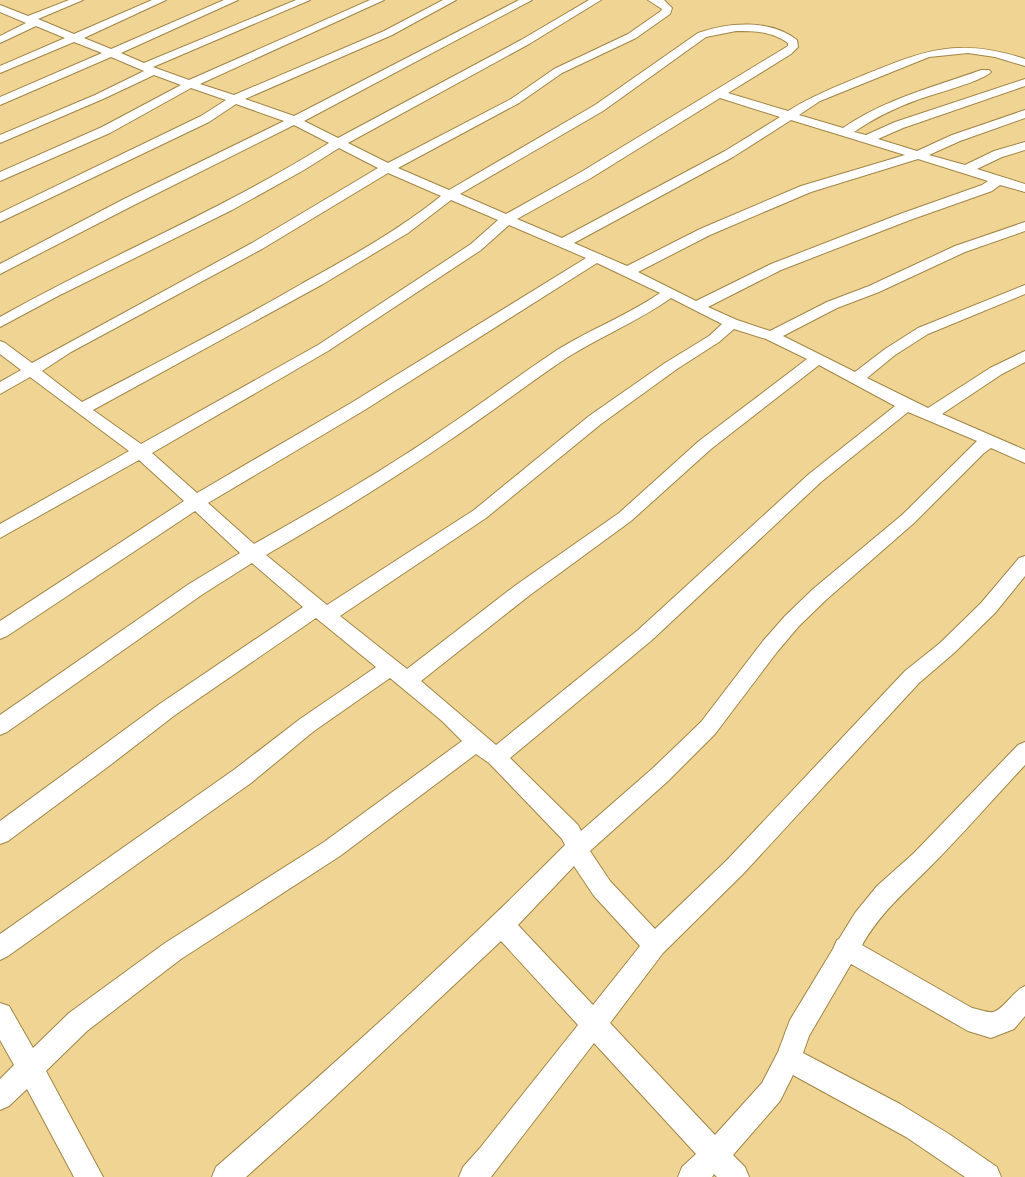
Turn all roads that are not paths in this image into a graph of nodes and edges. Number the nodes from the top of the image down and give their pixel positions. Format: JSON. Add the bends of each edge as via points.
{"nodes":[{"id":1,"x":78,"y":0,"type":"edge"},
{"id":2,"x":161,"y":0,"type":"edge"},
{"id":3,"x":232,"y":0,"type":"edge"},
{"id":4,"x":305,"y":0,"type":"edge"},
{"id":5,"x":379,"y":0,"type":"edge"},
{"id":6,"x":451,"y":0,"type":"edge"},
{"id":7,"x":527,"y":0,"type":"edge"},
{"id":8,"x":596,"y":0,"type":"edge"},
{"id":9,"x":653,"y":0,"type":"edge"},
{"id":10,"x":0,"y":8,"type":"edge"},
{"id":11,"x":30,"y":22,"type":"junction"},
{"id":12,"x":74,"y":38,"type":"junction"},
{"id":13,"x":0,"y":40,"type":"edge"},
{"id":14,"x":110,"y":52,"type":"junction"},
{"id":15,"x":1025,"y":63,"type":"edge"},
{"id":16,"x":148,"y":69,"type":"junction"},
{"id":17,"x":0,"y":70,"type":"edge"},
{"id":18,"x":985,"y":72,"type":"dead end"},
{"id":19,"x":1025,"y":82,"type":"edge"},
{"id":20,"x":190,"y":84,"type":"junction"},
{"id":21,"x":719,"y":94,"type":"junction"},
{"id":22,"x":235,"y":99,"type":"junction"},
{"id":23,"x":0,"y":101,"type":"edge"},
{"id":24,"x":1025,"y":114,"type":"edge"},
{"id":25,"x":790,"y":115,"type":"junction"},
{"id":26,"x":293,"y":120,"type":"junction"},
{"id":27,"x":846,"y":132,"type":"junction"},
{"id":28,"x":0,"y":139,"type":"edge"},
{"id":29,"x":868,"y":139,"type":"junction"},
{"id":30,"x":337,"y":144,"type":"junction"},
{"id":31,"x":1025,"y":146,"type":"edge"},
{"id":32,"x":918,"y":155,"type":"junction"},
{"id":33,"x":389,"y":169,"type":"junction"},
{"id":34,"x":965,"y":170,"type":"junction"},
{"id":35,"x":0,"y":177,"type":"edge"},
{"id":36,"x":1025,"y":179,"type":"edge"},
{"id":37,"x":1005,"y":182,"type":"junction"},
{"id":38,"x":1025,"y":188,"type":"edge"},
{"id":39,"x":451,"y":194,"type":"junction"},
{"id":40,"x":0,"y":218,"type":"edge"},
{"id":41,"x":508,"y":218,"type":"junction"},
{"id":42,"x":1025,"y":226,"type":"edge"},
{"id":43,"x":563,"y":243,"type":"junction"},
{"id":44,"x":596,"y":257,"type":"junction"},
{"id":45,"x":0,"y":270,"type":"edge"},
{"id":46,"x":627,"y":272,"type":"junction"},
{"id":47,"x":1025,"y":289,"type":"edge"},
{"id":48,"x":670,"y":292,"type":"junction"},
{"id":49,"x":696,"y":307,"type":"junction"},
{"id":50,"x":0,"y":323,"type":"edge"},
{"id":51,"x":732,"y":323,"type":"junction"},
{"id":52,"x":771,"y":336,"type":"junction"},
{"id":53,"x":0,"y":346,"type":"edge"},
{"id":54,"x":1025,"y":356,"type":"edge"},
{"id":55,"x":818,"y":358,"type":"junction"},
{"id":56,"x":30,"y":370,"type":"junction"},
{"id":57,"x":856,"y":379,"type":"junction"},
{"id":58,"x":0,"y":389,"type":"edge"},
{"id":59,"x":906,"y":406,"type":"junction"},
{"id":60,"x":81,"y":410,"type":"junction"},
{"id":61,"x":929,"y":415,"type":"junction"},
{"id":62,"x":989,"y":440,"type":"junction"},
{"id":63,"x":141,"y":452,"type":"junction"},
{"id":64,"x":1025,"y":457,"type":"edge"},
{"id":65,"x":197,"y":501,"type":"junction"},
{"id":66,"x":0,"y":532,"type":"edge"},
{"id":67,"x":254,"y":553,"type":"junction"},
{"id":68,"x":1025,"y":563,"type":"edge"},
{"id":69,"x":321,"y":612,"type":"junction"},
{"id":70,"x":0,"y":631,"type":"edge"},
{"id":71,"x":399,"y":674,"type":"junction"},
{"id":72,"x":0,"y":726,"type":"edge"},
{"id":73,"x":477,"y":742,"type":"junction"},
{"id":74,"x":1025,"y":751,"type":"edge"},
{"id":75,"x":496,"y":757,"type":"junction"},
{"id":76,"x":0,"y":834,"type":"edge"},
{"id":77,"x":577,"y":848,"type":"junction"},
{"id":78,"x":502,"y":925,"type":"junction"},
{"id":79,"x":655,"y":945,"type":"junction"},
{"id":80,"x":0,"y":948,"type":"edge"},
{"id":81,"x":845,"y":948,"type":"junction"},
{"id":82,"x":1025,"y":998,"type":"edge"},
{"id":83,"x":0,"y":1015,"type":"edge"},
{"id":84,"x":594,"y":1026,"type":"junction"},
{"id":85,"x":788,"y":1059,"type":"junction"},
{"id":86,"x":30,"y":1068,"type":"junction"},
{"id":87,"x":0,"y":1097,"type":"edge"},
{"id":88,"x":714,"y":1156,"type":"junction"},
{"id":89,"x":89,"y":1177,"type":"edge"},
{"id":90,"x":226,"y":1177,"type":"edge"},
{"id":91,"x":473,"y":1177,"type":"edge"},
{"id":92,"x":692,"y":1177,"type":"edge"},
{"id":93,"x":735,"y":1177,"type":"edge"},
{"id":94,"x":987,"y":1177,"type":"edge"}],
"edges":[{"from":1,"to":11,"type":"street"},
{"from":2,"to":12,"type":"street"},
{"from":3,"to":14,"type":"street"},
{"from":4,"to":16,"type":"street"},
{"from":5,"to":20,"type":"street"},
{"from":6,"to":22,"type":"street","via":[[388,33]]},
{"from":7,"to":26,"type":"street"},
{"from":8,"to":30,"type":"street"},
{"from":9,"to":33,"type":"street","via":[[667,8],[666,12],[632,36],[558,71],[515,101]]},
{"from":10,"to":11,"type":"street"},
{"from":11,"to":12,"type":"street"},
{"from":11,"to":13,"type":"street"},
{"from":12,"to":14,"type":"street"},
{"from":12,"to":17,"type":"street"},
{"from":14,"to":16,"type":"street"},
{"from":14,"to":23,"type":"street"},
{"from":15,"to":25,"type":"street","via":[[959,48],[926,54],[842,87]]},
{"from":16,"to":20,"type":"street"},
{"from":16,"to":28,"type":"street","via":[[99,97]]},
{"from":18,"to":27,"type":"street","via":[[892,106],[860,121]]},
{"from":19,"to":29,"type":"street","via":[[899,125]]},
{"from":20,"to":22,"type":"street"},
{"from":20,"to":35,"type":"street","via":[[106,130]]},
{"from":21,"to":25,"type":"street"},
{"from":21,"to":39,"type":"street","via":[[787,52],[793,47],[793,42],[780,33],[763,30],[712,30],[599,108]]},
{"from":21,"to":41,"type":"street"},
{"from":22,"to":26,"type":"street"},
{"from":22,"to":40,"type":"street","via":[[205,119]]},
{"from":24,"to":32,"type":"street"},
{"from":25,"to":27,"type":"street"},
{"from":25,"to":43,"type":"street","via":[[729,154]]},
{"from":26,"to":30,"type":"street"},
{"from":26,"to":45,"type":"street"},
{"from":27,"to":29,"type":"street"},
{"from":29,"to":32,"type":"street"},
{"from":30,"to":33,"type":"street"},
{"from":30,"to":50,"type":"street","via":[[227,207]]},
{"from":31,"to":34,"type":"street","via":[[998,154]]},
{"from":32,"to":34,"type":"street"},
{"from":32,"to":46,"type":"street","via":[[806,189],[706,232]]},
{"from":33,"to":39,"type":"street"},
{"from":33,"to":56,"type":"street","via":[[200,278]]},
{"from":34,"to":37,"type":"street"},
{"from":36,"to":37,"type":"street"},
{"from":37,"to":38,"type":"street"},
{"from":37,"to":49,"type":"street","via":[[776,267]]},
{"from":39,"to":41,"type":"street"},
{"from":39,"to":60,"type":"street","via":[[436,208],[377,247]]},
{"from":41,"to":43,"type":"street"},
{"from":41,"to":63,"type":"street","via":[[476,247],[323,348]]},
{"from":42,"to":52,"type":"street","via":[[960,249],[832,305]]},
{"from":43,"to":44,"type":"street"},
{"from":44,"to":46,"type":"street"},
{"from":44,"to":65,"type":"street","via":[[366,402]]},
{"from":46,"to":48,"type":"street"},
{"from":47,"to":57,"type":"street","via":[[923,331]]},
{"from":48,"to":49,"type":"street"},
{"from":48,"to":67,"type":"street","via":[[649,307],[564,353],[348,500]]},
{"from":49,"to":51,"type":"street"},
{"from":51,"to":52,"type":"street"},
{"from":51,"to":69,"type":"street","via":[[714,339],[595,420],[480,514]]},
{"from":52,"to":55,"type":"street"},
{"from":53,"to":56,"type":"street"},
{"from":54,"to":61,"type":"street"},
{"from":55,"to":57,"type":"street"},
{"from":55,"to":71,"type":"street","via":[[705,445],[625,517]]},
{"from":56,"to":58,"type":"street"},
{"from":56,"to":60,"type":"street"},
{"from":57,"to":59,"type":"street"},
{"from":59,"to":61,"type":"street"},
{"from":59,"to":75,"type":"street","via":[[815,478],[645,635]]},
{"from":60,"to":63,"type":"street"},
{"from":61,"to":62,"type":"street"},
{"from":62,"to":64,"type":"street"},
{"from":62,"to":77,"type":"street","via":[[909,518],[791,622],[726,707],[696,740]]},
{"from":63,"to":65,"type":"street"},
{"from":63,"to":66,"type":"street"},
{"from":65,"to":67,"type":"street"},
{"from":65,"to":70,"type":"street"},
{"from":67,"to":69,"type":"street"},
{"from":67,"to":72,"type":"street","via":[[148,622]]},
{"from":68,"to":79,"type":"street","via":[[988,608],[912,677],[735,867]]},
{"from":69,"to":71,"type":"street"},
{"from":69,"to":76,"type":"street","via":[[168,708]]},
{"from":71,"to":73,"type":"street"},
{"from":71,"to":80,"type":"street","via":[[307,726],[243,776]]},
{"from":73,"to":75,"type":"street"},
{"from":73,"to":86,"type":"street","via":[[332,849],[173,951],[78,1022]]},
{"from":74,"to":81,"type":"street","via":[[922,860],[885,894]]},
{"from":75,"to":77,"type":"street","via":[[570,832]]},
{"from":77,"to":78,"type":"street"},
{"from":77,"to":79,"type":"street","via":[[593,879]]},
{"from":78,"to":84,"type":"street"},
{"from":78,"to":90,"type":"street"},
{"from":79,"to":84,"type":"street"},
{"from":81,"to":82,"type":"street","via":[[968,1019],[991,1025],[1005,1020]]},
{"from":81,"to":85,"type":"street","via":[[799,1029]]},
{"from":83,"to":86,"type":"street"},
{"from":84,"to":88,"type":"street"},
{"from":84,"to":91,"type":"street"},
{"from":85,"to":88,"type":"street","via":[[770,1092]]},
{"from":85,"to":94,"type":"street","via":[[884,1109]]},
{"from":86,"to":87,"type":"street"},
{"from":86,"to":89,"type":"street"},
{"from":88,"to":92,"type":"street"},
{"from":88,"to":93,"type":"street"}]}
